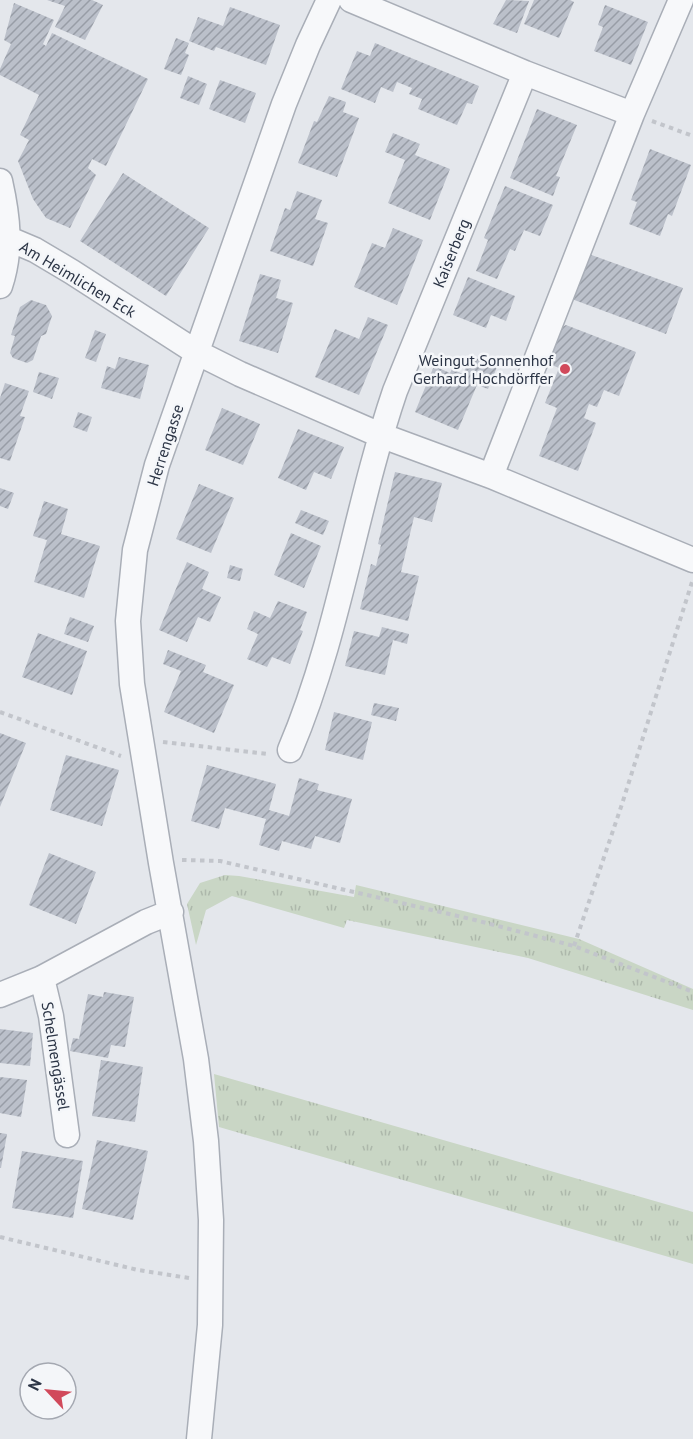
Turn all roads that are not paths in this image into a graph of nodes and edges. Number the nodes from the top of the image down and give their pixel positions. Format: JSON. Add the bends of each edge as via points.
{"nodes":[{"id":1,"x":329,"y":0,"type":"edge"},
{"id":2,"x":351,"y":0,"type":"edge"},
{"id":3,"x":681,"y":0,"type":"edge"},
{"id":4,"x":525,"y":73,"type":"junction"},
{"id":5,"x":632,"y":114,"type":"junction"},
{"id":6,"x":0,"y":181,"type":"edge"},
{"id":7,"x":9,"y":239,"type":"junction"},
{"id":8,"x":0,"y":286,"type":"edge"},
{"id":9,"x":196,"y":352,"type":"junction"},
{"id":10,"x":380,"y":435,"type":"junction"},
{"id":11,"x":491,"y":476,"type":"junction"},
{"id":12,"x":693,"y":560,"type":"edge"},
{"id":13,"x":290,"y":750,"type":"road end"},
{"id":14,"x":171,"y":912,"type":"junction"},
{"id":15,"x":42,"y":978,"type":"junction"},
{"id":16,"x":0,"y":995,"type":"edge"},
{"id":17,"x":67,"y":1135,"type":"dead end"},
{"id":18,"x":199,"y":1439,"type":"edge"}],
"edges":[{"from":1,"to":9,"type":"street","name":"Herrengasse","via":[[284,104]]},
{"from":2,"to":4,"type":"street"},
{"from":3,"to":5,"type":"street"},
{"from":4,"to":5,"type":"street"},
{"from":4,"to":10,"type":"street","name":"Kaiserberg"},
{"from":5,"to":11,"type":"street"},
{"from":6,"to":7,"type":"street","name":"Am Heimlichen Eck"},
{"from":7,"to":8,"type":"street"},
{"from":7,"to":9,"type":"street","name":"Am Heimlichen Eck","via":[[72,272]]},
{"from":9,"to":10,"type":"street"},
{"from":9,"to":14,"type":"street","name":"Herrengasse","via":[[157,465],[135,550],[128,621],[132,684]]},
{"from":10,"to":11,"type":"street"},
{"from":10,"to":13,"type":"street","name":"Kaiserberg","via":[[318,674]]},
{"from":11,"to":12,"type":"street"},
{"from":14,"to":15,"type":"street","name":"Schelmengässel"},
{"from":14,"to":18,"type":"street","name":"Herrengasse","via":[[202,1101],[211,1220],[210,1326]]},
{"from":15,"to":16,"type":"street","name":"Schelmengässel"},
{"from":15,"to":17,"type":"street","name":"Schelmengässel"}]}
